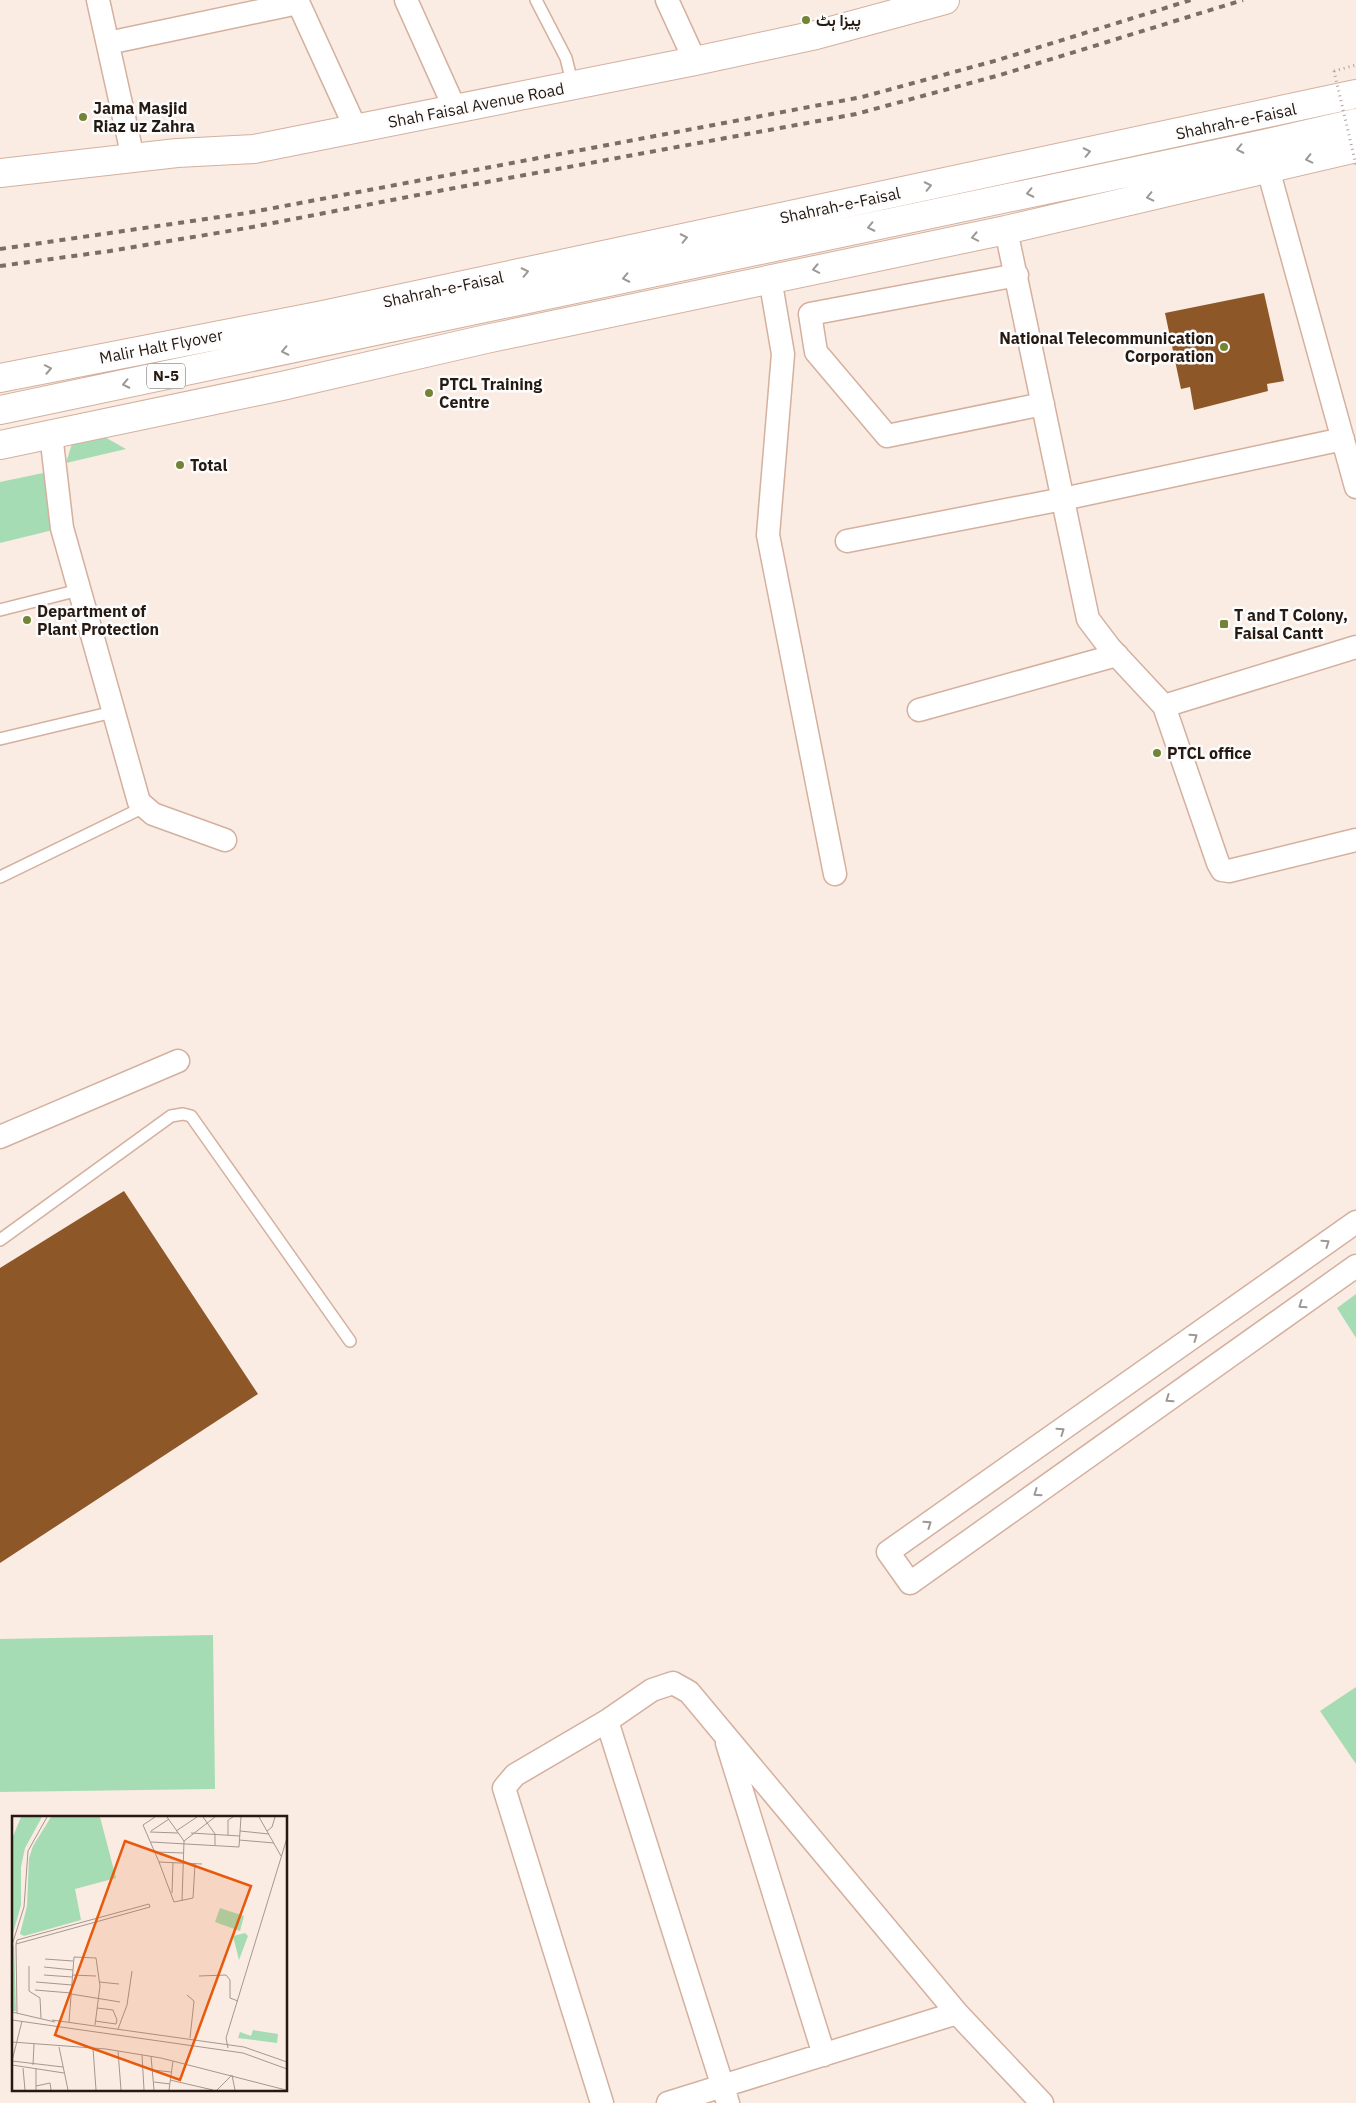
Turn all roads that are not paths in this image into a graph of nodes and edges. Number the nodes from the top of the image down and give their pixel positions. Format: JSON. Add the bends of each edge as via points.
{"nodes":[{"id":1,"x":98,"y":0,"type":"edge"},
{"id":2,"x":406,"y":0,"type":"edge"},
{"id":3,"x":536,"y":0,"type":"edge"},
{"id":4,"x":667,"y":0,"type":"edge"},
{"id":5,"x":943,"y":0,"type":"edge"},
{"id":6,"x":297,"y":2,"type":"edge"},
{"id":7,"x":108,"y":43,"type":"junction"},
{"id":8,"x":695,"y":61,"type":"junction"},
{"id":9,"x":573,"y":86,"type":"junction"},
{"id":10,"x":1356,"y":94,"type":"edge"},
{"id":11,"x":455,"y":109,"type":"junction"},
{"id":12,"x":1356,"y":123,"type":"edge"},
{"id":13,"x":356,"y":129,"type":"junction"},
{"id":14,"x":1356,"y":148,"type":"edge"},
{"id":15,"x":133,"y":158,"type":"junction"},
{"id":16,"x":1268,"y":169,"type":"junction"},
{"id":17,"x":0,"y":173,"type":"edge"},
{"id":18,"x":1006,"y":230,"type":"junction"},
{"id":19,"x":1017,"y":275,"type":"junction"},
{"id":20,"x":770,"y":278,"type":"junction"},
{"id":21,"x":323,"y":315,"type":"joint"},
{"id":22,"x":333,"y":342,"type":"joint"},
{"id":23,"x":0,"y":378,"type":"edge"},
{"id":24,"x":1043,"y":404,"type":"junction"},
{"id":25,"x":0,"y":410,"type":"edge"},
{"id":26,"x":51,"y":434,"type":"junction"},
{"id":27,"x":0,"y":445,"type":"edge"},
{"id":28,"x":1349,"y":449,"type":"edge"},
{"id":29,"x":1356,"y":487,"type":"edge"},
{"id":30,"x":1063,"y":499,"type":"junction"},
{"id":31,"x":847,"y":541,"type":"dead end"},
{"id":32,"x":80,"y":590,"type":"junction"},
{"id":33,"x":0,"y":610,"type":"edge"},
{"id":34,"x":1356,"y":647,"type":"edge"},
{"id":35,"x":1116,"y":655,"type":"junction"},
{"id":36,"x":1164,"y":706,"type":"junction"},
{"id":37,"x":919,"y":710,"type":"dead end"},
{"id":38,"x":114,"y":712,"type":"junction"},
{"id":39,"x":0,"y":739,"type":"edge"},
{"id":40,"x":144,"y":807,"type":"junction"},
{"id":41,"x":225,"y":840,"type":"dead end"},
{"id":42,"x":1356,"y":840,"type":"edge"},
{"id":43,"x":835,"y":874,"type":"dead end"},
{"id":44,"x":0,"y":877,"type":"edge"},
{"id":45,"x":178,"y":1062,"type":"dead end"},
{"id":46,"x":0,"y":1137,"type":"edge"},
{"id":47,"x":1356,"y":1222,"type":"edge"},
{"id":48,"x":0,"y":1240,"type":"edge"},
{"id":49,"x":1356,"y":1266,"type":"edge"},
{"id":50,"x":350,"y":1341,"type":"dead end"},
{"id":51,"x":1125,"y":1386,"type":"junction"},
{"id":52,"x":1146,"y":1415,"type":"junction"},
{"id":53,"x":607,"y":1721,"type":"junction"},
{"id":54,"x":724,"y":1734,"type":"junction"},
{"id":55,"x":957,"y":2013,"type":"junction"},
{"id":56,"x":824,"y":2055,"type":"junction"},
{"id":57,"x":725,"y":2095,"type":"edge"},
{"id":58,"x":1032,"y":2101,"type":"edge"},
{"id":59,"x":602,"y":2103,"type":"edge"},
{"id":60,"x":668,"y":2103,"type":"edge"}],
"edges":[{"from":1,"to":7,"type":"street"},
{"from":2,"to":11,"type":"street"},
{"from":3,"to":9,"type":"lane","via":[[566,58]]},
{"from":4,"to":8,"type":"street"},
{"from":5,"to":8,"type":"main road","name":"Shah Faisal Avenue Road","via":[[816,35]]},
{"from":6,"to":7,"type":"street"},
{"from":6,"to":13,"type":"street"},
{"from":7,"to":15,"type":"street"},
{"from":8,"to":9,"type":"main road","name":"Shah Faisal Avenue Road"},
{"from":9,"to":11,"type":"main road","name":"Shah Faisal Avenue Road"},
{"from":21,"to":10,"type":"main road","name":"Shahrah-e-Faisal","one_way":true},
{"from":11,"to":13,"type":"main road","name":"Shah Faisal Avenue Road"},
{"from":12,"to":22,"type":"main road","name":"Shahrah-e-Faisal","one_way":true},
{"from":13,"to":15,"type":"main road","name":"Shah Faisal Avenue Road","via":[[254,149]]},
{"from":14,"to":16,"type":"main road","one_way":true},
{"from":15,"to":17,"type":"main road","name":"Shah Faisal Avenue Road"},
{"from":16,"to":18,"type":"main road","one_way":true},
{"from":16,"to":28,"type":"street"},
{"from":18,"to":19,"type":"street"},
{"from":18,"to":20,"type":"main road","one_way":true},
{"from":19,"to":24,"type":"street"},
{"from":19,"to":24,"type":"street","via":[[810,314],[816,352],[887,436]]},
{"from":20,"to":26,"type":"main road"},
{"from":20,"to":43,"type":"street","via":[[783,354],[768,535]]},
{"from":23,"to":21,"type":"main road","name":"Malir Halt Flyover","number":"N-5","one_way":true},
{"from":22,"to":25,"type":"main road","name":"Malir Halt Flyover","number":"N-5","one_way":true},
{"from":24,"to":30,"type":"street"},
{"from":26,"to":27,"type":"main road"},
{"from":26,"to":32,"type":"street","via":[[62,528]]},
{"from":28,"to":29,"type":"street"},
{"from":28,"to":30,"type":"street"},
{"from":30,"to":31,"type":"street"},
{"from":30,"to":35,"type":"street","via":[[1088,619]]},
{"from":32,"to":33,"type":"lane"},
{"from":32,"to":38,"type":"street"},
{"from":34,"to":36,"type":"street"},
{"from":35,"to":36,"type":"street"},
{"from":35,"to":37,"type":"street"},
{"from":36,"to":42,"type":"street","via":[[1222,870],[1230,871]]},
{"from":38,"to":39,"type":"lane"},
{"from":38,"to":40,"type":"street","via":[[136,793]]},
{"from":40,"to":41,"type":"street","via":[[153,814]]},
{"from":40,"to":44,"type":"lane"},
{"from":45,"to":46,"type":"street"},
{"from":51,"to":47,"type":"street","one_way":true},
{"from":48,"to":50,"type":"lane","via":[[170,1116],[191,1116]]},
{"from":49,"to":52,"type":"street","one_way":true},
{"from":51,"to":52,"type":"street"},
{"from":52,"to":51,"type":"street","one_way":true,"via":[[910,1582],[888,1552]]},
{"from":53,"to":54,"type":"street","via":[[652,1690],[673,1683],[689,1692]]},
{"from":53,"to":57,"type":"street"},
{"from":53,"to":59,"type":"street","via":[[515,1775],[504,1788]]},
{"from":54,"to":55,"type":"street"},
{"from":54,"to":56,"type":"street"},
{"from":55,"to":56,"type":"street"},
{"from":55,"to":58,"type":"street"},
{"from":56,"to":57,"type":"street"},
{"from":57,"to":60,"type":"street"}]}
